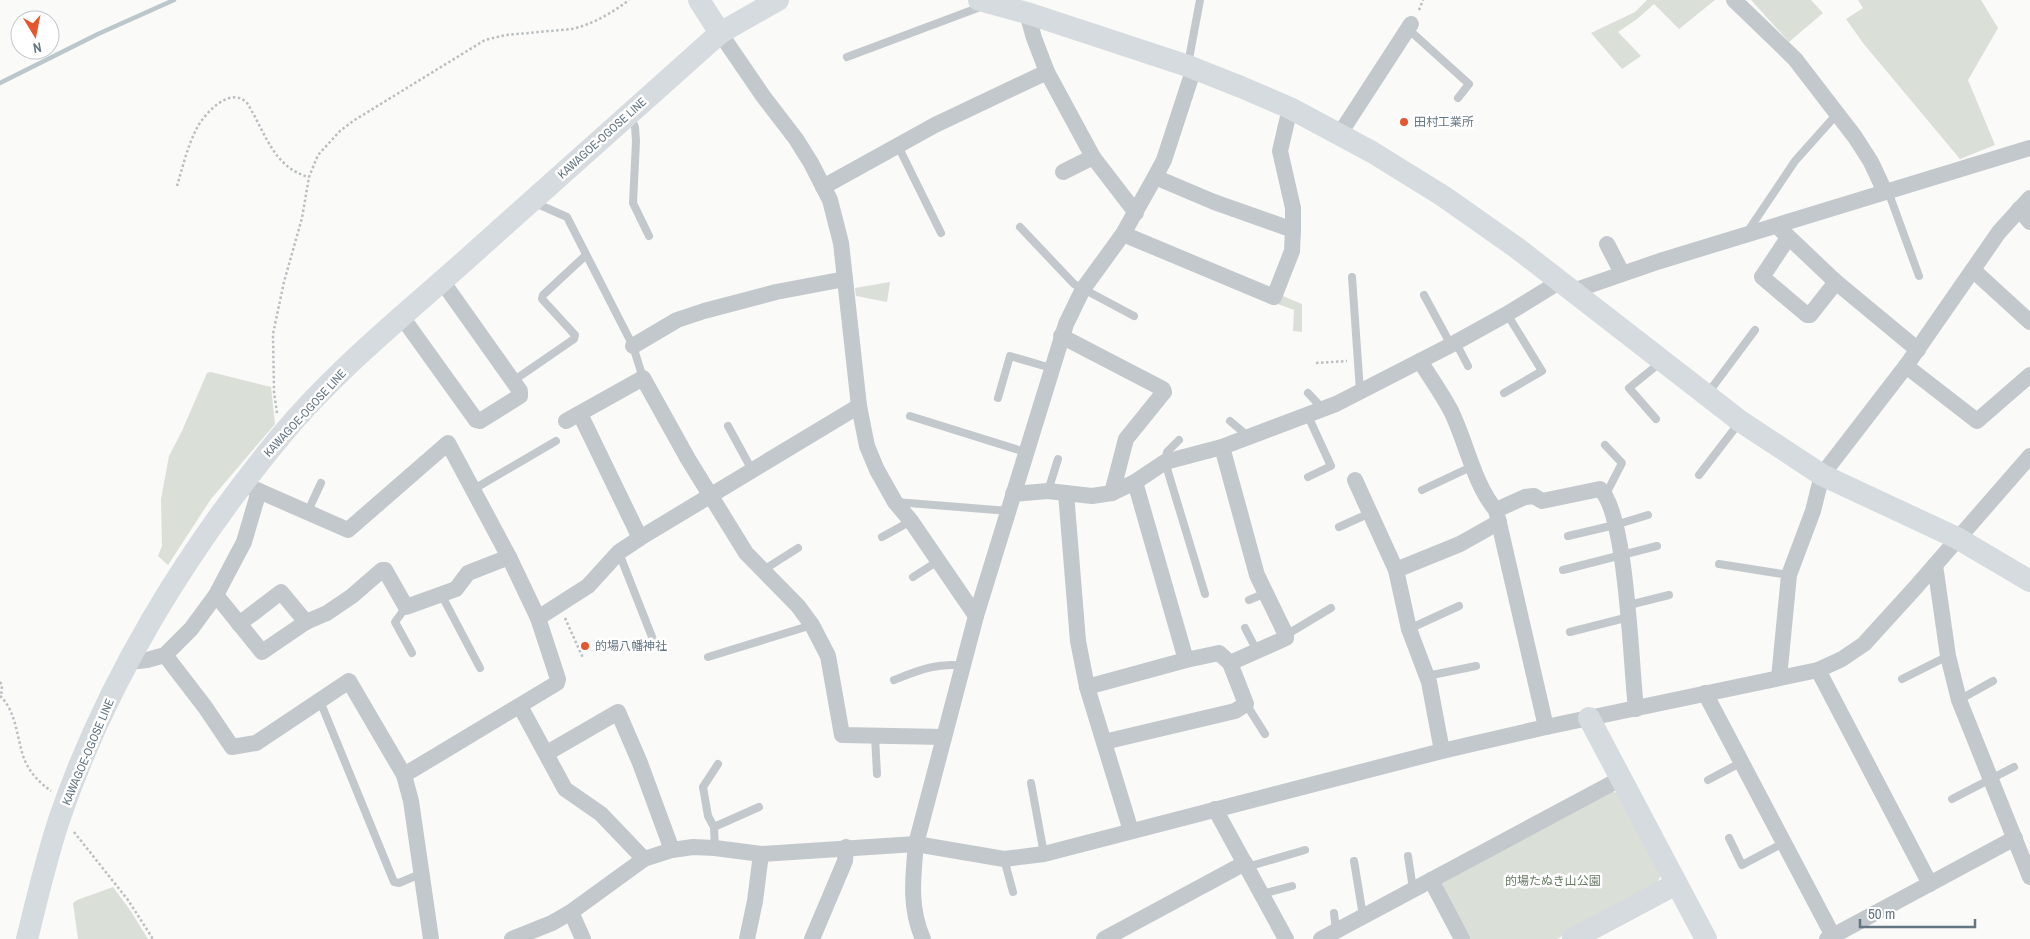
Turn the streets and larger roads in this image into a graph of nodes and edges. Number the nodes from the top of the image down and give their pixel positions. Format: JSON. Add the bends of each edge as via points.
{"nodes":[{"id":1,"x":700,"y":0,"type":"edge"},
{"id":2,"x":778,"y":0,"type":"edge"},
{"id":3,"x":1734,"y":0,"type":"edge"},
{"id":4,"x":984,"y":2,"type":"edge"},
{"id":5,"x":1027,"y":14,"type":"junction"},
{"id":6,"x":1409,"y":27,"type":"road end"},
{"id":7,"x":720,"y":33,"type":"junction"},
{"id":8,"x":1191,"y":67,"type":"junction"},
{"id":9,"x":1047,"y":72,"type":"junction"},
{"id":10,"x":1290,"y":108,"type":"junction"},
{"id":11,"x":1339,"y":135,"type":"junction"},
{"id":12,"x":2030,"y":148,"type":"edge"},
{"id":13,"x":1093,"y":157,"type":"junction"},
{"id":14,"x":1063,"y":172,"type":"dead end"},
{"id":15,"x":1155,"y":177,"type":"junction"},
{"id":16,"x":823,"y":187,"type":"junction"},
{"id":17,"x":1886,"y":192,"type":"junction"},
{"id":18,"x":2024,"y":204,"type":"edge"},
{"id":19,"x":1136,"y":213,"type":"junction"},
{"id":20,"x":2030,"y":222,"type":"edge"},
{"id":21,"x":1776,"y":226,"type":"junction"},
{"id":22,"x":1294,"y":230,"type":"junction"},
{"id":23,"x":1123,"y":234,"type":"junction"},
{"id":24,"x":1788,"y":238,"type":"junction"},
{"id":25,"x":1607,"y":244,"type":"dead end"},
{"id":26,"x":1973,"y":270,"type":"junction"},
{"id":27,"x":1622,"y":273,"type":"junction"},
{"id":28,"x":845,"y":279,"type":"junction"},
{"id":29,"x":442,"y":281,"type":"junction"},
{"id":30,"x":1836,"y":282,"type":"junction"},
{"id":31,"x":1566,"y":286,"type":"junction"},
{"id":32,"x":402,"y":317,"type":"junction"},
{"id":33,"x":2030,"y":322,"type":"edge"},
{"id":34,"x":1061,"y":336,"type":"junction"},
{"id":35,"x":633,"y":346,"type":"road end"},
{"id":36,"x":1918,"y":350,"type":"junction"},
{"id":37,"x":1420,"y":361,"type":"junction"},
{"id":38,"x":1906,"y":366,"type":"junction"},
{"id":39,"x":2030,"y":375,"type":"edge"},
{"id":40,"x":859,"y":406,"type":"junction"},
{"id":41,"x":1222,"y":446,"type":"junction"},
{"id":42,"x":2030,"y":456,"type":"edge"},
{"id":43,"x":1822,"y":474,"type":"junction"},
{"id":44,"x":1355,"y":480,"type":"dead end"},
{"id":45,"x":1135,"y":482,"type":"junction"},
{"id":46,"x":251,"y":487,"type":"junction"},
{"id":47,"x":1066,"y":493,"type":"junction"},
{"id":48,"x":1112,"y":493,"type":"junction"},
{"id":49,"x":711,"y":494,"type":"junction"},
{"id":50,"x":1013,"y":494,"type":"junction"},
{"id":51,"x":1497,"y":516,"type":"junction"},
{"id":52,"x":640,"y":538,"type":"junction"},
{"id":53,"x":1958,"y":538,"type":"junction"},
{"id":54,"x":509,"y":557,"type":"junction"},
{"id":55,"x":1935,"y":565,"type":"junction"},
{"id":56,"x":1396,"y":570,"type":"junction"},
{"id":57,"x":2030,"y":581,"type":"edge"},
{"id":58,"x":216,"y":595,"type":"junction"},
{"id":59,"x":976,"y":616,"type":"junction"},
{"id":60,"x":538,"y":618,"type":"junction"},
{"id":61,"x":306,"y":622,"type":"junction"},
{"id":62,"x":240,"y":624,"type":"junction"},
{"id":63,"x":165,"y":655,"type":"junction"},
{"id":64,"x":1186,"y":660,"type":"junction"},
{"id":65,"x":129,"y":662,"type":"junction"},
{"id":66,"x":1230,"y":663,"type":"junction"},
{"id":67,"x":1818,"y":670,"type":"junction"},
{"id":68,"x":1779,"y":678,"type":"junction"},
{"id":69,"x":1087,"y":687,"type":"junction"},
{"id":70,"x":1704,"y":693,"type":"junction"},
{"id":71,"x":520,"y":706,"type":"junction"},
{"id":72,"x":1636,"y":709,"type":"junction"},
{"id":73,"x":1589,"y":718,"type":"junction"},
{"id":74,"x":1546,"y":727,"type":"junction"},
{"id":75,"x":944,"y":737,"type":"junction"},
{"id":76,"x":1104,"y":742,"type":"junction"},
{"id":77,"x":1442,"y":751,"type":"junction"},
{"id":78,"x":547,"y":753,"type":"junction"},
{"id":79,"x":404,"y":775,"type":"junction"},
{"id":80,"x":1622,"y":778,"type":"junction"},
{"id":81,"x":1215,"y":809,"type":"junction"},
{"id":82,"x":1131,"y":831,"type":"junction"},
{"id":83,"x":2015,"y":838,"type":"junction"},
{"id":84,"x":916,"y":844,"type":"junction"},
{"id":85,"x":846,"y":847,"type":"junction"},
{"id":86,"x":672,"y":850,"type":"junction"},
{"id":87,"x":761,"y":854,"type":"junction"},
{"id":88,"x":2026,"y":856,"type":"edge"},
{"id":89,"x":644,"y":858,"type":"junction"},
{"id":90,"x":1246,"y":865,"type":"junction"},
{"id":91,"x":2030,"y":877,"type":"edge"},
{"id":92,"x":1431,"y":880,"type":"junction"},
{"id":93,"x":1676,"y":884,"type":"junction"},
{"id":94,"x":1930,"y":884,"type":"junction"},
{"id":95,"x":571,"y":912,"type":"junction"},
{"id":96,"x":1830,"y":937,"type":"edge"},
{"id":97,"x":27,"y":939,"type":"edge"},
{"id":98,"x":431,"y":939,"type":"edge"},
{"id":99,"x":512,"y":939,"type":"edge"},
{"id":100,"x":583,"y":939,"type":"edge"},
{"id":101,"x":747,"y":939,"type":"edge"},
{"id":102,"x":812,"y":939,"type":"edge"},
{"id":103,"x":923,"y":939,"type":"edge"},
{"id":104,"x":1104,"y":939,"type":"edge"},
{"id":105,"x":1286,"y":939,"type":"edge"},
{"id":106,"x":1321,"y":939,"type":"edge"},
{"id":107,"x":1462,"y":939,"type":"edge"},
{"id":108,"x":1573,"y":939,"type":"edge"},
{"id":109,"x":1706,"y":939,"type":"edge"}],
"edges":[{"from":1,"to":7,"type":"street"},
{"from":2,"to":7,"type":"street","name":"KAWAGOE-OGOSE LINE"},
{"from":3,"to":17,"type":"street","via":[[1794,59],[1871,162]]},
{"from":4,"to":5,"type":"street"},
{"from":5,"to":8,"type":"street"},
{"from":5,"to":9,"type":"street"},
{"from":6,"to":11,"type":"street"},
{"from":7,"to":16,"type":"street","via":[[796,139]]},
{"from":7,"to":29,"type":"street","name":"KAWAGOE-OGOSE LINE"},
{"from":8,"to":10,"type":"street"},
{"from":8,"to":15,"type":"street","via":[[1164,160]]},
{"from":9,"to":13,"type":"street"},
{"from":9,"to":16,"type":"street","via":[[935,125]]},
{"from":10,"to":11,"type":"street"},
{"from":10,"to":22,"type":"street","via":[[1280,151],[1293,208]]},
{"from":11,"to":31,"type":"street","via":[[1443,196]]},
{"from":12,"to":17,"type":"street"},
{"from":13,"to":14,"type":"street"},
{"from":13,"to":19,"type":"street"},
{"from":15,"to":19,"type":"street"},
{"from":15,"to":22,"type":"street"},
{"from":16,"to":28,"type":"street","via":[[837,223]]},
{"from":17,"to":21,"type":"street"},
{"from":18,"to":20,"type":"street"},
{"from":18,"to":26,"type":"street","via":[[1999,232]]},
{"from":19,"to":23,"type":"street"},
{"from":21,"to":24,"type":"street"},
{"from":21,"to":27,"type":"street"},
{"from":22,"to":23,"type":"street","via":[[1292,251],[1274,297]]},
{"from":23,"to":34,"type":"street","via":[[1083,288]]},
{"from":24,"to":30,"type":"street"},
{"from":24,"to":30,"type":"street","via":[[1762,276],[1807,315]]},
{"from":25,"to":27,"type":"street"},
{"from":26,"to":33,"type":"street"},
{"from":26,"to":36,"type":"street"},
{"from":27,"to":31,"type":"street"},
{"from":28,"to":35,"type":"street","via":[[776,292],[704,311],[677,320]]},
{"from":28,"to":40,"type":"street"},
{"from":29,"to":32,"type":"street","name":"KAWAGOE-OGOSE LINE"},
{"from":29,"to":32,"type":"street","via":[[520,391],[520,396],[480,421],[476,420]]},
{"from":30,"to":36,"type":"street"},
{"from":31,"to":37,"type":"street"},
{"from":31,"to":43,"type":"street","via":[[1740,422]]},
{"from":32,"to":46,"type":"street","name":"KAWAGOE-OGOSE LINE","via":[[320,394],[281,436]]},
{"from":34,"to":48,"type":"street","via":[[1164,392],[1126,439]]},
{"from":34,"to":50,"type":"street"},
{"from":36,"to":38,"type":"street"},
{"from":37,"to":41,"type":"street","via":[[1316,412]]},
{"from":37,"to":51,"type":"street","via":[[1451,411],[1472,466]]},
{"from":38,"to":39,"type":"street","via":[[1977,421]]},
{"from":38,"to":43,"type":"street"},
{"from":40,"to":49,"type":"street"},
{"from":40,"to":59,"type":"street","via":[[877,470],[895,502]]},
{"from":41,"to":45,"type":"street","via":[[1165,462]]},
{"from":41,"to":66,"type":"street","via":[[1257,575],[1286,635],[1286,638]]},
{"from":42,"to":53,"type":"street"},
{"from":43,"to":53,"type":"street"},
{"from":43,"to":68,"type":"street","via":[[1813,511],[1789,575]]},
{"from":44,"to":56,"type":"street"},
{"from":45,"to":48,"type":"street"},
{"from":45,"to":64,"type":"street"},
{"from":46,"to":54,"type":"street","via":[[348,530],[448,443]]},
{"from":46,"to":58,"type":"street","via":[[244,542]]},
{"from":46,"to":65,"type":"street","name":"KAWAGOE-OGOSE LINE","via":[[200,544]]},
{"from":47,"to":48,"type":"street","via":[[1092,496]]},
{"from":47,"to":50,"type":"street"},
{"from":47,"to":69,"type":"street","via":[[1077,632]]},
{"from":49,"to":52,"type":"street"},
{"from":49,"to":52,"type":"street","via":[[643,378],[573,418]]},
{"from":49,"to":75,"type":"street","via":[[738,543],[812,625],[828,656],[842,735]]},
{"from":50,"to":59,"type":"street"},
{"from":51,"to":56,"type":"street","via":[[1460,544]]},
{"from":51,"to":72,"type":"street","via":[[1525,497],[1534,496],[1542,501],[1600,489],[1606,494],[1621,554],[1629,611]]},
{"from":51,"to":74,"type":"street"},
{"from":52,"to":60,"type":"street","via":[[619,552],[588,586]]},
{"from":53,"to":55,"type":"street"},
{"from":53,"to":57,"type":"street"},
{"from":54,"to":60,"type":"street"},
{"from":54,"to":61,"type":"street","via":[[468,573],[456,589],[406,607],[385,570],[382,570],[352,596]]},
{"from":55,"to":67,"type":"street","via":[[1864,644]]},
{"from":55,"to":83,"type":"street","via":[[1948,656],[1959,700]]},
{"from":56,"to":77,"type":"street","via":[[1409,628],[1427,676]]},
{"from":58,"to":62,"type":"street"},
{"from":58,"to":63,"type":"street","via":[[191,629]]},
{"from":59,"to":75,"type":"street"},
{"from":60,"to":71,"type":"street","via":[[558,679],[557,683]]},
{"from":61,"to":62,"type":"street","via":[[262,652]]},
{"from":61,"to":62,"type":"street","via":[[281,592]]},
{"from":63,"to":65,"type":"street"},
{"from":63,"to":79,"type":"street","via":[[232,747],[256,743],[349,681]]},
{"from":64,"to":66,"type":"street","via":[[1219,653]]},
{"from":64,"to":69,"type":"street"},
{"from":65,"to":97,"type":"street","name":"KAWAGOE-OGOSE LINE","via":[[88,748],[65,806]]},
{"from":66,"to":76,"type":"street","via":[[1246,704],[1235,711]]},
{"from":67,"to":68,"type":"street"},
{"from":67,"to":94,"type":"street"},
{"from":68,"to":70,"type":"street"},
{"from":69,"to":76,"type":"street"},
{"from":70,"to":72,"type":"street"},
{"from":70,"to":96,"type":"street","via":[[1785,842]]},
{"from":71,"to":78,"type":"street"},
{"from":71,"to":79,"type":"street"},
{"from":72,"to":73,"type":"street"},
{"from":73,"to":74,"type":"street"},
{"from":73,"to":80,"type":"street"},
{"from":74,"to":77,"type":"street"},
{"from":75,"to":84,"type":"street"},
{"from":76,"to":82,"type":"street"},
{"from":77,"to":81,"type":"street"},
{"from":78,"to":86,"type":"street","via":[[618,712]]},
{"from":78,"to":89,"type":"street","via":[[565,788],[601,814]]},
{"from":79,"to":98,"type":"street","via":[[411,801]]},
{"from":80,"to":92,"type":"street"},
{"from":80,"to":93,"type":"street"},
{"from":81,"to":82,"type":"street"},
{"from":81,"to":90,"type":"street"},
{"from":82,"to":84,"type":"street","via":[[1044,854],[1004,859]]},
{"from":83,"to":88,"type":"street"},
{"from":83,"to":94,"type":"street"},
{"from":84,"to":85,"type":"street"},
{"from":84,"to":103,"type":"street","via":[[913,910]]},
{"from":85,"to":87,"type":"street"},
{"from":85,"to":102,"type":"street","via":[[845,861]]},
{"from":86,"to":87,"type":"street","via":[[693,847]]},
{"from":86,"to":89,"type":"street"},
{"from":87,"to":101,"type":"street"},
{"from":88,"to":91,"type":"street"},
{"from":89,"to":95,"type":"street"},
{"from":90,"to":104,"type":"street"},
{"from":90,"to":105,"type":"street"},
{"from":92,"to":106,"type":"street"},
{"from":92,"to":107,"type":"street"},
{"from":93,"to":108,"type":"street"},
{"from":93,"to":109,"type":"street"},
{"from":94,"to":96,"type":"street"},
{"from":95,"to":99,"type":"street"},
{"from":95,"to":100,"type":"street"}]}
